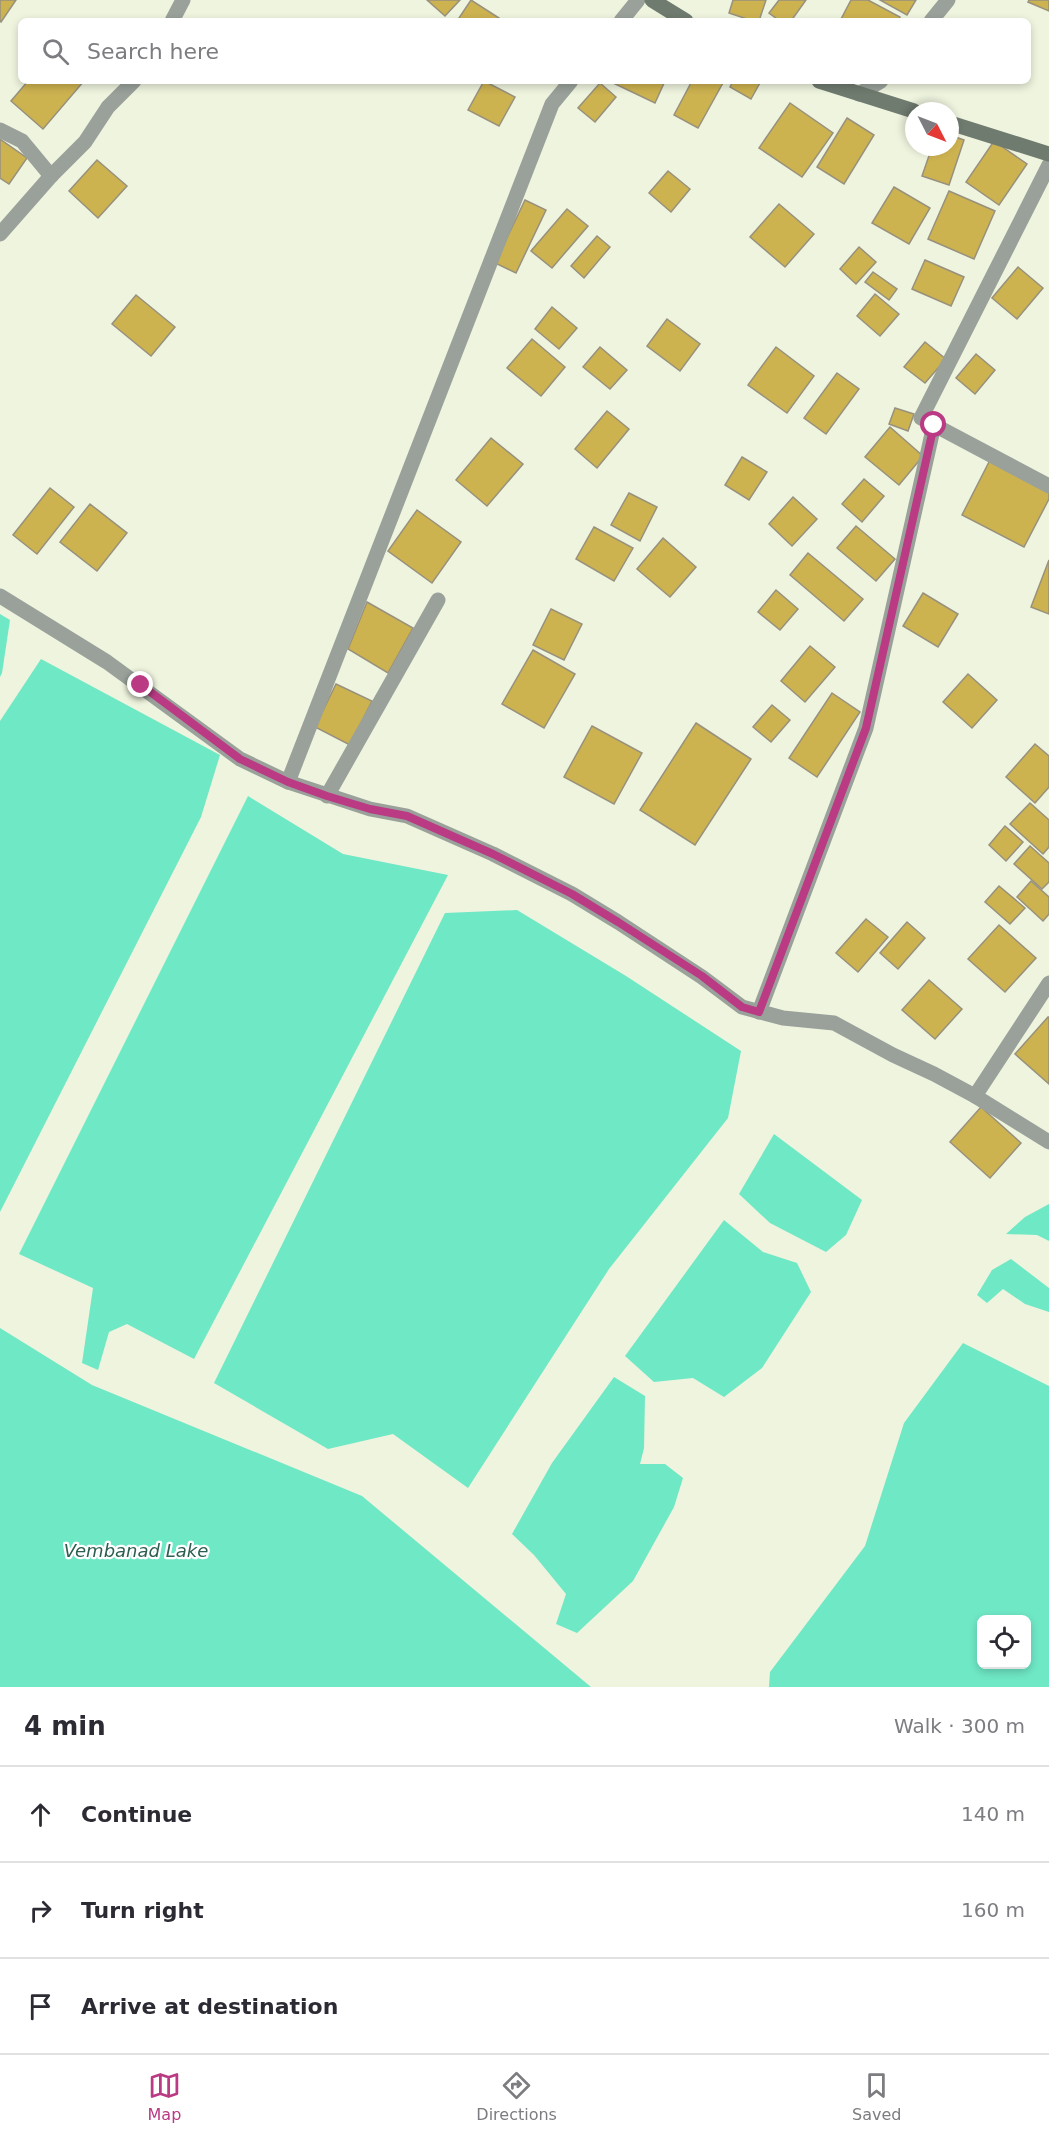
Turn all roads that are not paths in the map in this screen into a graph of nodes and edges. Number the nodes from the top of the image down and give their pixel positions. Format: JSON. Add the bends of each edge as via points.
{"nodes":[{"id":1,"x":183,"y":0,"type":"edge"},
{"id":2,"x":638,"y":0,"type":"edge"},
{"id":3,"x":652,"y":0,"type":"edge"},
{"id":4,"x":948,"y":0,"type":"edge"},
{"id":5,"x":174,"y":18,"type":"edge"},
{"id":6,"x":623,"y":18,"type":"edge"},
{"id":7,"x":681,"y":18,"type":"edge"},
{"id":8,"x":933,"y":18,"type":"edge"},
{"id":9,"x":131,"y":84,"type":"edge"},
{"id":10,"x":569,"y":84,"type":"edge"},
{"id":11,"x":828,"y":84,"type":"edge"},
{"id":12,"x":876,"y":84,"type":"edge"},
{"id":13,"x":859,"y":94,"type":"junction"},
{"id":14,"x":905,"y":108,"type":"edge"},
{"id":15,"x":959,"y":126,"type":"edge"},
{"id":16,"x":0,"y":130,"type":"edge"},
{"id":17,"x":1049,"y":154,"type":"edge"},
{"id":18,"x":1049,"y":165,"type":"edge"},
{"id":19,"x":51,"y":176,"type":"junction"},
{"id":20,"x":0,"y":234,"type":"edge"},
{"id":21,"x":934,"y":425,"type":"junction"},
{"id":22,"x":1049,"y":486,"type":"edge"},
{"id":23,"x":0,"y":596,"type":"edge"},
{"id":24,"x":438,"y":600,"type":"dead end"},
{"id":25,"x":288,"y":782,"type":"junction"},
{"id":26,"x":327,"y":796,"type":"junction"},
{"id":27,"x":1049,"y":983,"type":"edge"},
{"id":28,"x":759,"y":1012,"type":"junction"},
{"id":29,"x":975,"y":1096,"type":"junction"},
{"id":30,"x":1049,"y":1142,"type":"edge"}],
"edges":[{"from":1,"to":5,"type":"street"},
{"from":2,"to":6,"type":"street"},
{"from":3,"to":7,"type":"main road"},
{"from":4,"to":8,"type":"street"},
{"from":9,"to":19,"type":"street","via":[[108,106],[85,142]]},
{"from":10,"to":25,"type":"street","via":[[552,104]]},
{"from":11,"to":13,"type":"main road"},
{"from":12,"to":13,"type":"street"},
{"from":13,"to":14,"type":"main road"},
{"from":15,"to":17,"type":"main road"},
{"from":16,"to":19,"type":"street","via":[[22,141]]},
{"from":18,"to":21,"type":"street","via":[[921,418]]},
{"from":19,"to":20,"type":"street"},
{"from":21,"to":22,"type":"street"},
{"from":21,"to":28,"type":"street","via":[[866,728]]},
{"from":23,"to":25,"type":"street","via":[[107,662],[240,759]]},
{"from":24,"to":26,"type":"street"},
{"from":25,"to":26,"type":"street"},
{"from":26,"to":28,"type":"street","via":[[407,816],[538,876],[641,936],[742,1007]]},
{"from":27,"to":29,"type":"street"},
{"from":28,"to":29,"type":"street","via":[[834,1023]]},
{"from":29,"to":30,"type":"street"}]}
